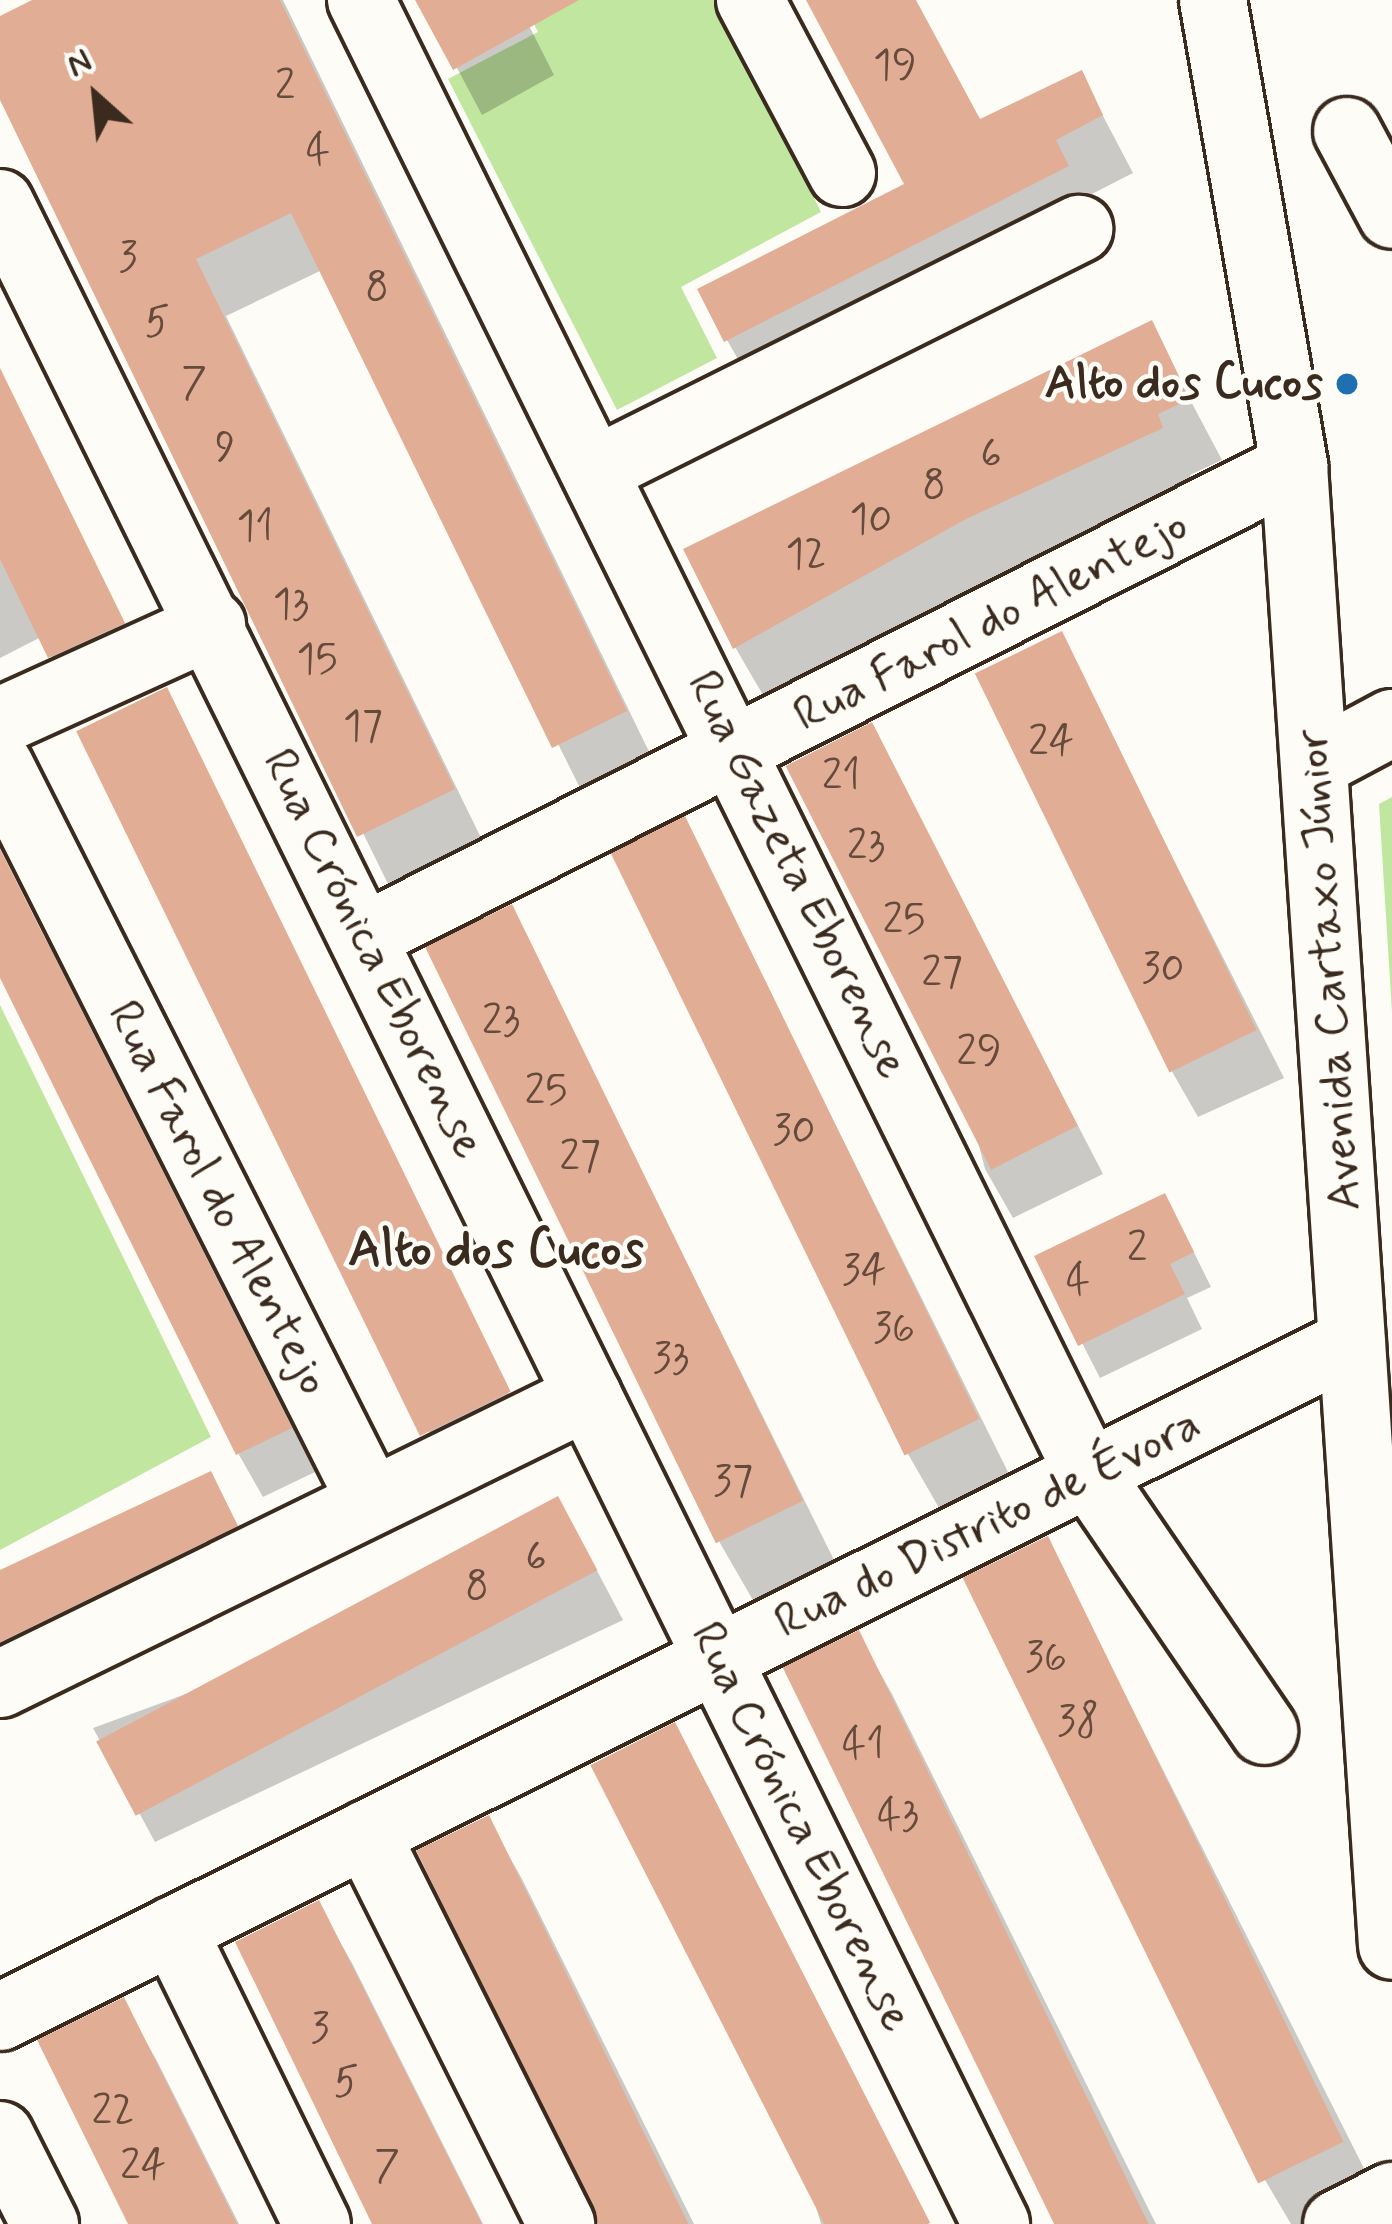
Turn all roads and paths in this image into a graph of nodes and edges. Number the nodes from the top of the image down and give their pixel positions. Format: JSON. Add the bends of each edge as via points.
{"nodes":[{"id":1,"x":361,"y":0,"type":"edge"},
{"id":2,"x":750,"y":0,"type":"edge"},
{"id":3,"x":1213,"y":0,"type":"edge"},
{"id":4,"x":1347,"y":131,"type":"dead end"},
{"id":5,"x":842,"y":173,"type":"dead end"},
{"id":6,"x":0,"y":203,"type":"edge"},
{"id":7,"x":1392,"y":215,"type":"edge"},
{"id":8,"x":1079,"y":229,"type":"dead end"},
{"id":9,"x":1294,"y":466,"type":"junction"},
{"id":10,"x":598,"y":470,"type":"junction"},
{"id":11,"x":212,"y":625,"type":"junction"},
{"id":12,"x":0,"y":721,"type":"edge"},
{"id":13,"x":1392,"y":723,"type":"edge"},
{"id":14,"x":737,"y":750,"type":"junction"},
{"id":15,"x":1316,"y":763,"type":"junction"},
{"id":16,"x":0,"y":766,"type":"edge"},
{"id":17,"x":366,"y":935,"type":"junction"},
{"id":18,"x":1352,"y":1342,"type":"junction"},
{"id":19,"x":588,"y":1396,"type":"junction"},
{"id":20,"x":1089,"y":1474,"type":"junction"},
{"id":21,"x":371,"y":1501,"type":"junction"},
{"id":22,"x":718,"y":1658,"type":"junction"},
{"id":23,"x":0,"y":1684,"type":"edge"},
{"id":24,"x":1264,"y":1732,"type":"dead end"},
{"id":25,"x":366,"y":1834,"type":"junction"},
{"id":26,"x":173,"y":1930,"type":"junction"},
{"id":27,"x":1392,"y":1946,"type":"edge"},
{"id":28,"x":0,"y":2017,"type":"edge"},
{"id":29,"x":0,"y":2134,"type":"edge"},
{"id":30,"x":1392,"y":2196,"type":"edge"},
{"id":31,"x":45,"y":2224,"type":"edge"},
{"id":32,"x":317,"y":2224,"type":"edge"},
{"id":33,"x":561,"y":2224,"type":"edge"},
{"id":34,"x":996,"y":2224,"type":"edge"},
{"id":35,"x":1337,"y":2224,"type":"edge"}],
"edges":[{"from":1,"to":10,"type":"street","name":"Rua Gazeta Eborense"},
{"from":2,"to":5,"type":"street"},
{"from":3,"to":9,"type":"street","name":"Avenida Cartaxo Júnior"},
{"from":4,"to":7,"type":"street"},
{"from":6,"to":11,"type":"street","name":"Rua Crónica Eborense"},
{"from":8,"to":10,"type":"street"},
{"from":9,"to":14,"type":"street","name":"Rua Farol do Alentejo"},
{"from":9,"to":15,"type":"street","name":"Avenida Cartaxo Júnior"},
{"from":10,"to":14,"type":"street","name":"Rua Gazeta Eborense"},
{"from":11,"to":12,"type":"street"},
{"from":11,"to":17,"type":"street","name":"Rua Crónica Eborense"},
{"from":13,"to":15,"type":"street"},
{"from":14,"to":17,"type":"street","name":"Rua Farol do Alentejo"},
{"from":14,"to":20,"type":"street","name":"Rua Gazeta Eborense"},
{"from":15,"to":18,"type":"street","name":"Avenida Cartaxo Júnior"},
{"from":16,"to":21,"type":"street","name":"Rua Farol do Alentejo"},
{"from":17,"to":19,"type":"street","name":"Rua Crónica Eborense"},
{"from":18,"to":20,"type":"street","name":"Rua do Distrito de Évora"},
{"from":18,"to":27,"type":"street","name":"Avenida Cartaxo Júnior"},
{"from":19,"to":21,"type":"street"},
{"from":19,"to":22,"type":"street","name":"Rua Crónica Eborense"},
{"from":20,"to":22,"type":"street","name":"Rua do Distrito de Évora"},
{"from":20,"to":24,"type":"street","name":"Rua Gazeta Eborense"},
{"from":21,"to":23,"type":"street"},
{"from":22,"to":25,"type":"street","name":"Rua do Distrito de Évora"},
{"from":22,"to":34,"type":"street","name":"Rua Crónica Eborense"},
{"from":25,"to":26,"type":"street","name":"Rua do Distrito de Évora"},
{"from":25,"to":33,"type":"street"},
{"from":26,"to":28,"type":"street","name":"Rua do Distrito de Évora"},
{"from":26,"to":32,"type":"street"},
{"from":29,"to":31,"type":"street"},
{"from":30,"to":35,"type":"street"}]}
